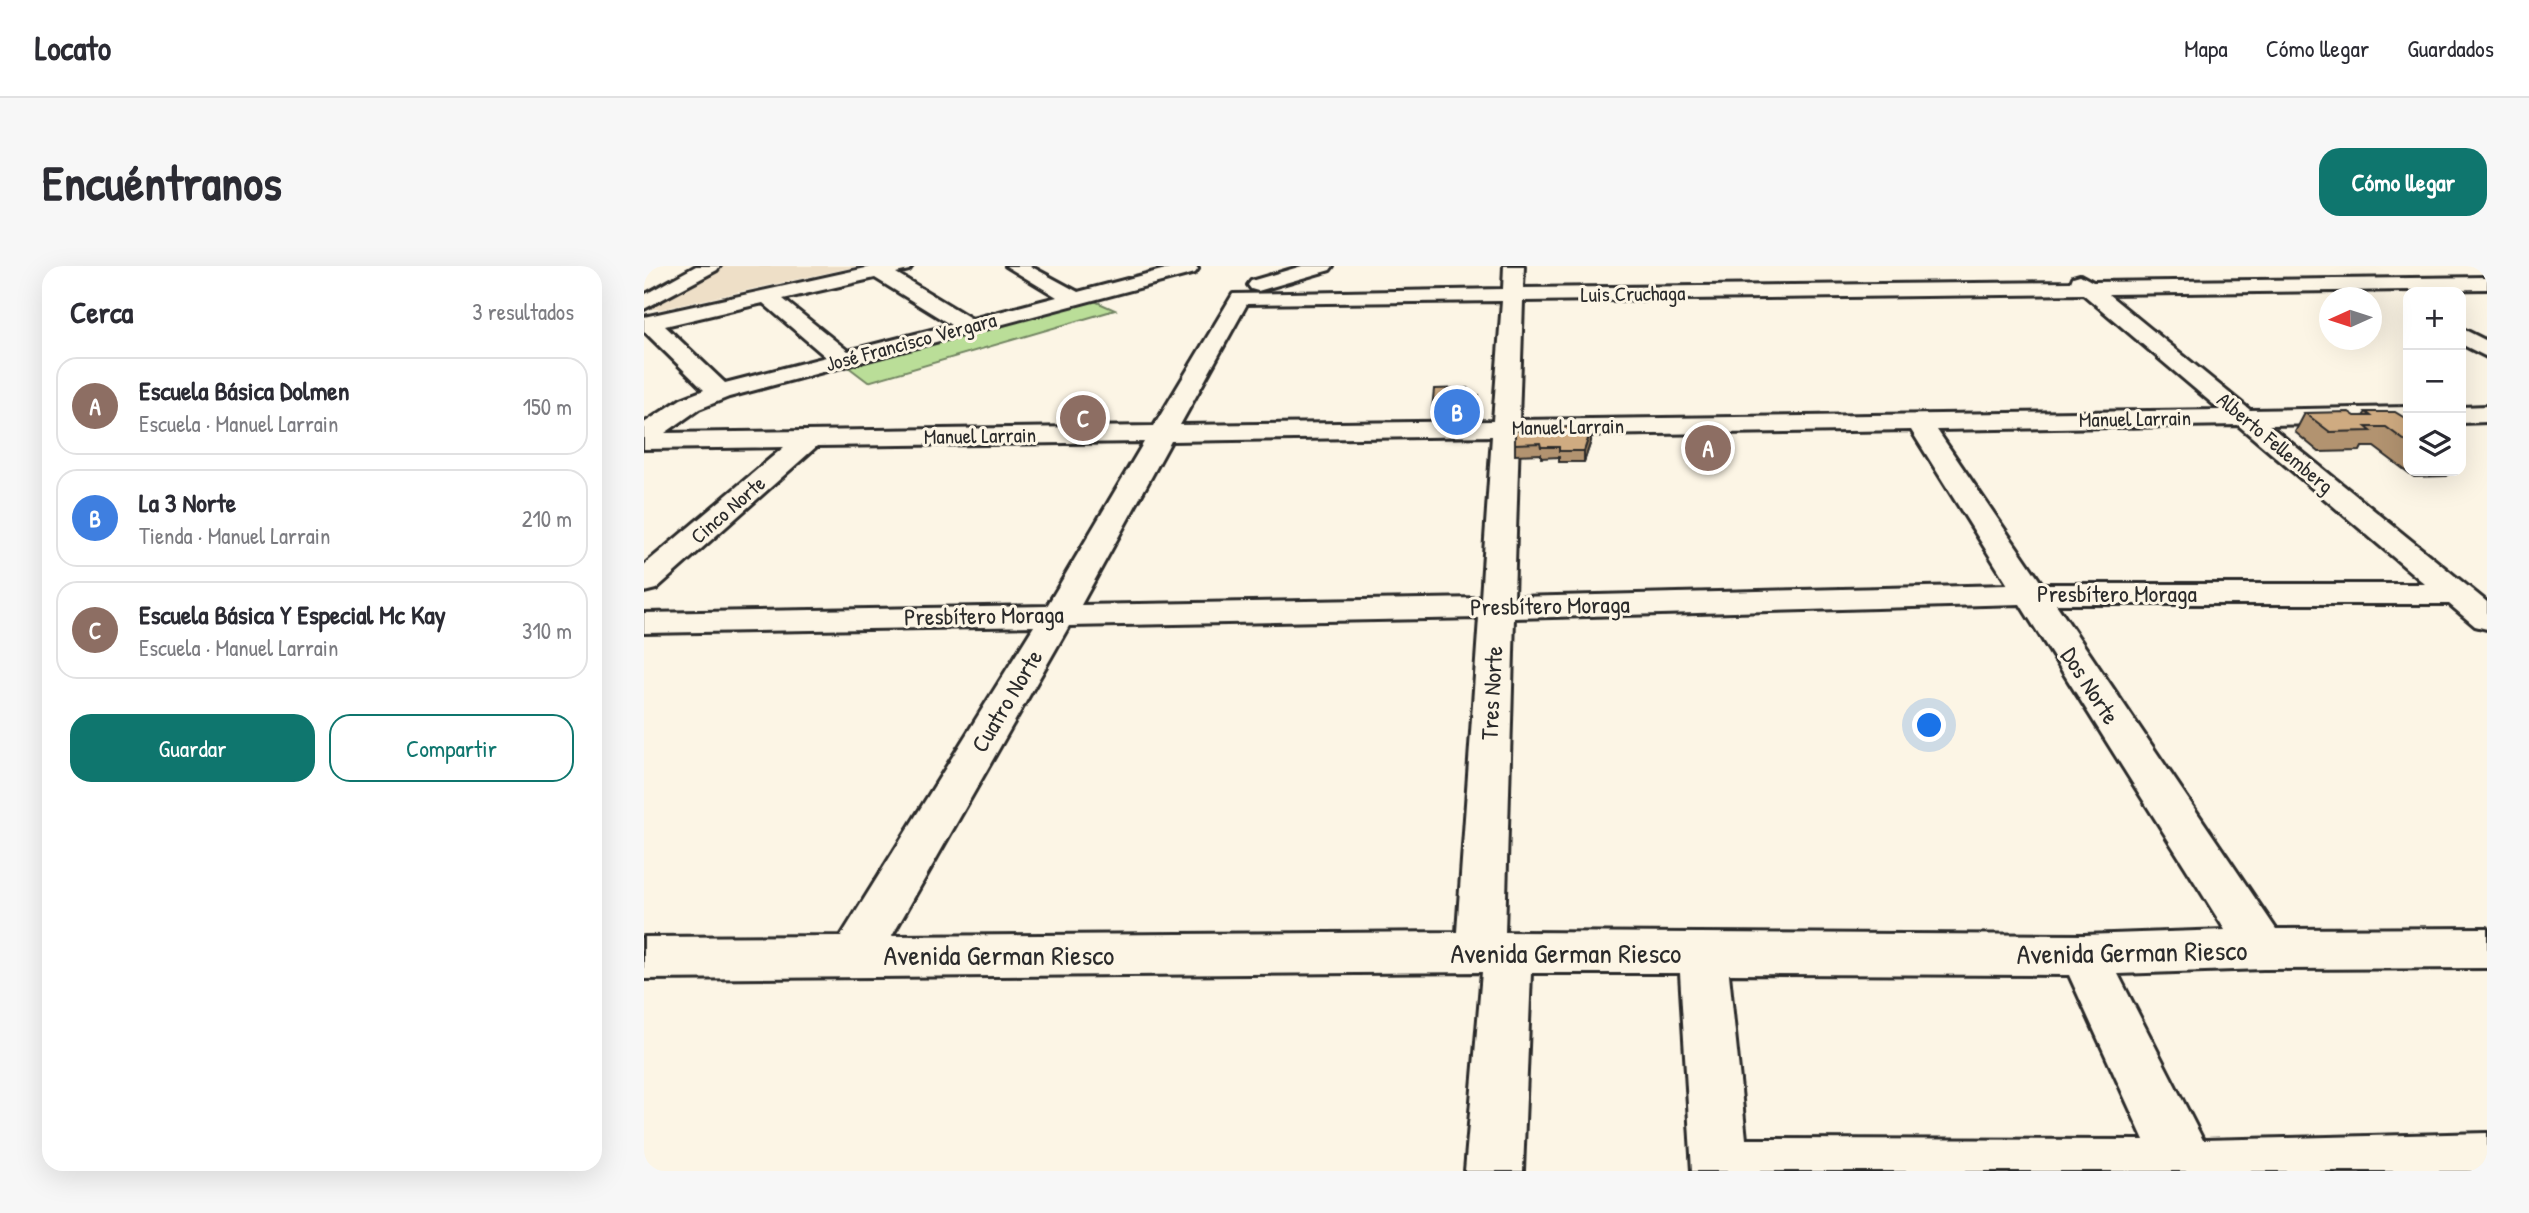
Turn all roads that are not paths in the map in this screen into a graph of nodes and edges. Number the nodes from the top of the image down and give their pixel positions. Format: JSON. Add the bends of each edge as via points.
{"nodes":[{"id":1,"x":902,"y":266,"type":"edge"},
{"id":2,"x":1016,"y":266,"type":"edge"},
{"id":3,"x":1324,"y":266,"type":"edge"},
{"id":4,"x":2062,"y":266,"type":"edge"},
{"id":5,"x":2335,"y":266,"type":"edge"},
{"id":6,"x":2432,"y":266,"type":"edge"},
{"id":7,"x":708,"y":267,"type":"edge"},
{"id":8,"x":1184,"y":268,"type":"edge"},
{"id":9,"x":668,"y":270,"type":"dead end"},
{"id":10,"x":878,"y":271,"type":"junction"},
{"id":11,"x":2487,"y":271,"type":"edge"},
{"id":12,"x":1513,"y":281,"type":"edge"},
{"id":13,"x":2487,"y":283,"type":"edge"},
{"id":14,"x":2368,"y":285,"type":"junction"},
{"id":15,"x":2089,"y":288,"type":"junction"},
{"id":16,"x":1228,"y":289,"type":"junction"},
{"id":17,"x":768,"y":297,"type":"junction"},
{"id":18,"x":1076,"y":299,"type":"junction"},
{"id":19,"x":2398,"y":301,"type":"dead end"},
{"id":20,"x":646,"y":317,"type":"edge"},
{"id":21,"x":970,"y":327,"type":"junction"},
{"id":22,"x":2466,"y":338,"type":"edge"},
{"id":23,"x":2487,"y":350,"type":"edge"},
{"id":24,"x":844,"y":360,"type":"junction"},
{"id":25,"x":720,"y":392,"type":"junction"},
{"id":26,"x":2487,"y":414,"type":"edge"},
{"id":27,"x":2403,"y":415,"type":"edge"},
{"id":28,"x":2466,"y":415,"type":"edge"},
{"id":29,"x":2245,"y":418,"type":"junction"},
{"id":30,"x":1920,"y":422,"type":"junction"},
{"id":31,"x":1506,"y":428,"type":"junction"},
{"id":32,"x":1162,"y":433,"type":"junction"},
{"id":33,"x":644,"y":435,"type":"edge"},
{"id":34,"x":811,"y":438,"type":"junction"},
{"id":35,"x":644,"y":441,"type":"edge"},
{"id":36,"x":644,"y":583,"type":"edge"},
{"id":37,"x":2030,"y":594,"type":"junction"},
{"id":38,"x":2457,"y":594,"type":"junction"},
{"id":39,"x":1496,"y":608,"type":"junction"},
{"id":40,"x":1059,"y":614,"type":"junction"},
{"id":41,"x":2487,"y":619,"type":"edge"},
{"id":42,"x":644,"y":623,"type":"edge"},
{"id":43,"x":2487,"y":948,"type":"edge"},
{"id":44,"x":2263,"y":949,"type":"junction"},
{"id":45,"x":1494,"y":952,"type":"junction"},
{"id":46,"x":1703,"y":954,"type":"junction"},
{"id":47,"x":2084,"y":954,"type":"junction"},
{"id":48,"x":855,"y":956,"type":"junction"},
{"id":49,"x":644,"y":958,"type":"edge"},
{"id":50,"x":2487,"y":1162,"type":"edge"},
{"id":51,"x":1746,"y":1169,"type":"edge"},
{"id":52,"x":1978,"y":1170,"type":"edge"},
{"id":53,"x":2187,"y":1170,"type":"edge"},
{"id":54,"x":1494,"y":1171,"type":"edge"}],
"edges":[{"from":1,"to":10,"type":"street"},
{"from":2,"to":18,"type":"street"},
{"from":3,"to":16,"type":"street"},
{"from":4,"to":15,"type":"street","name":"Alberto Fellemberg"},
{"from":5,"to":14,"type":"street"},
{"from":6,"to":11,"type":"street"},
{"from":7,"to":9,"type":"street"},
{"from":7,"to":20,"type":"street"},
{"from":8,"to":16,"type":"street"},
{"from":8,"to":18,"type":"street","name":"José Francisco Vergara"},
{"from":10,"to":17,"type":"street"},
{"from":10,"to":21,"type":"street"},
{"from":12,"to":15,"type":"street","name":"Luis Cruchaga"},
{"from":12,"to":16,"type":"street","name":"Luis Cruchaga"},
{"from":12,"to":31,"type":"street","name":"Tres Norte"},
{"from":13,"to":14,"type":"street","name":"Luis Cruchaga"},
{"from":14,"to":15,"type":"street","name":"Luis Cruchaga"},
{"from":14,"to":19,"type":"street"},
{"from":15,"to":29,"type":"street","name":"Alberto Fellemberg"},
{"from":16,"to":32,"type":"street","name":"Cuatro Norte"},
{"from":17,"to":20,"type":"street"},
{"from":17,"to":24,"type":"street"},
{"from":18,"to":21,"type":"street","name":"José Francisco Vergara"},
{"from":20,"to":25,"type":"street"},
{"from":21,"to":24,"type":"street","name":"José Francisco Vergara"},
{"from":22,"to":23,"type":"street"},
{"from":24,"to":25,"type":"street","name":"José Francisco Vergara"},
{"from":25,"to":33,"type":"street","name":"José Francisco Vergara","via":[[690,404]]},
{"from":26,"to":28,"type":"street"},
{"from":27,"to":29,"type":"street","name":"Manuel Larrain"},
{"from":29,"to":30,"type":"street","name":"Manuel Larrain"},
{"from":29,"to":38,"type":"street","name":"Alberto Fellemberg"},
{"from":30,"to":31,"type":"street","name":"Manuel Larrain"},
{"from":30,"to":37,"type":"street","name":"Dos Norte"},
{"from":31,"to":32,"type":"street","name":"Manuel Larrain"},
{"from":31,"to":39,"type":"street","name":"Tres Norte"},
{"from":32,"to":34,"type":"street","name":"Manuel Larrain"},
{"from":32,"to":40,"type":"street","name":"Cuatro Norte"},
{"from":34,"to":35,"type":"street","name":"Manuel Larrain"},
{"from":34,"to":36,"type":"street","name":"Cinco Norte"},
{"from":37,"to":38,"type":"street","name":"Presbítero Moraga"},
{"from":37,"to":39,"type":"street","name":"Presbítero Moraga"},
{"from":37,"to":44,"type":"street","name":"Dos Norte"},
{"from":38,"to":41,"type":"street","name":"Alberto Fellemberg"},
{"from":39,"to":40,"type":"street","name":"Presbítero Moraga"},
{"from":39,"to":45,"type":"street","name":"Tres Norte"},
{"from":40,"to":42,"type":"street","name":"Presbítero Moraga"},
{"from":40,"to":48,"type":"street","name":"Cuatro Norte"},
{"from":43,"to":44,"type":"street","name":"Avenida German Riesco"},
{"from":44,"to":47,"type":"street","name":"Avenida German Riesco"},
{"from":45,"to":46,"type":"street","name":"Avenida German Riesco"},
{"from":45,"to":48,"type":"street","name":"Avenida German Riesco"},
{"from":45,"to":54,"type":"street","name":"Tres Norte"},
{"from":46,"to":47,"type":"street","name":"Avenida German Riesco"},
{"from":46,"to":51,"type":"street"},
{"from":47,"to":53,"type":"street"},
{"from":48,"to":49,"type":"street","name":"Avenida German Riesco"},
{"from":50,"to":53,"type":"street"},
{"from":51,"to":52,"type":"street"},
{"from":52,"to":53,"type":"street"}]}
